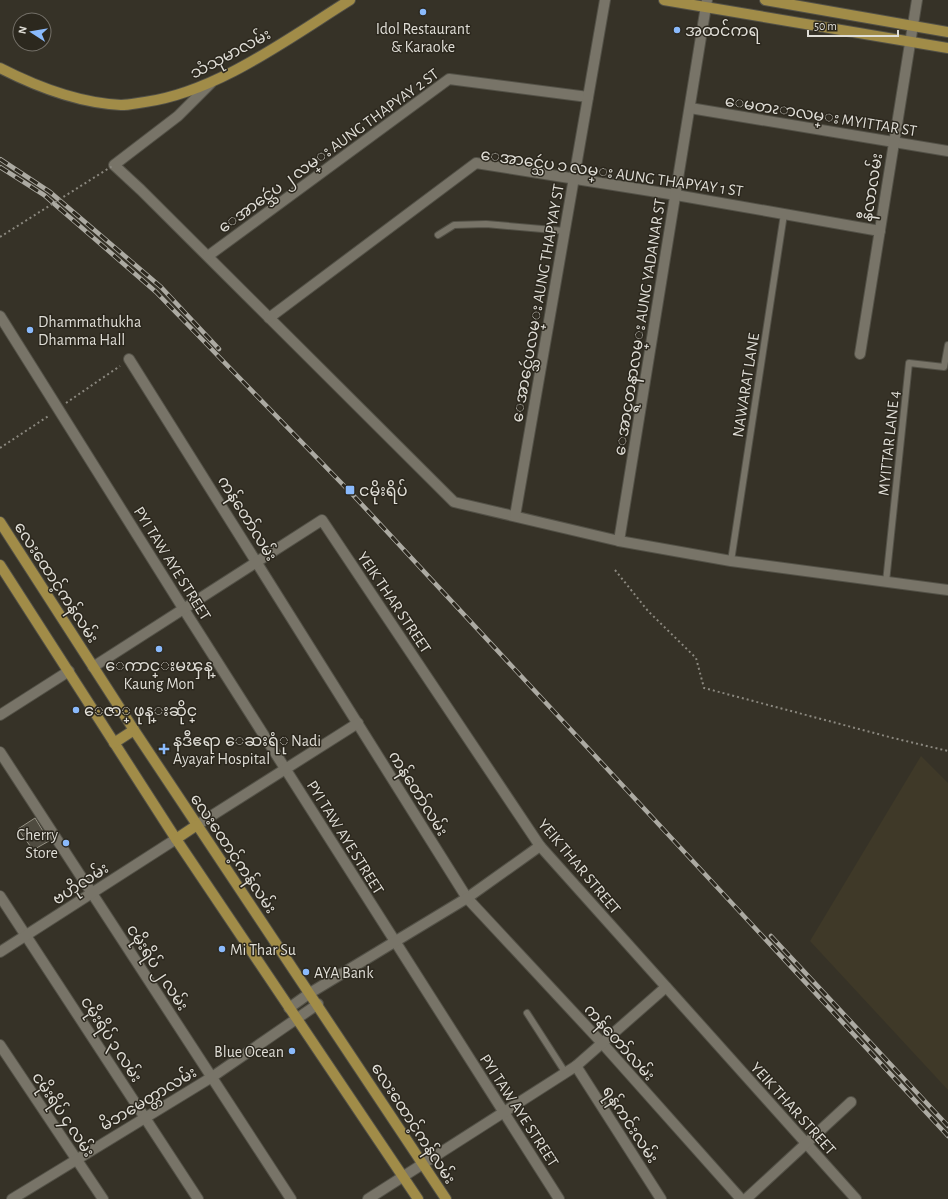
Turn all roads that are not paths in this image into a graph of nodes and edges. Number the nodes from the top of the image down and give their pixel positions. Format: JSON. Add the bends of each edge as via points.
{"nodes":[{"id":1,"x":350,"y":0,"type":"edge"},
{"id":2,"x":605,"y":0,"type":"edge"},
{"id":3,"x":664,"y":0,"type":"edge"},
{"id":4,"x":765,"y":0,"type":"edge"},
{"id":5,"x":917,"y":0,"type":"edge"},
{"id":6,"x":707,"y":4,"type":"edge"},
{"id":7,"x":912,"y":25,"type":"junction"},
{"id":8,"x":948,"y":32,"type":"edge"},
{"id":9,"x":910,"y":41,"type":"junction"},
{"id":10,"x":948,"y":48,"type":"edge"},
{"id":11,"x":0,"y":68,"type":"edge"},
{"id":12,"x":211,"y":83,"type":"junction"},
{"id":13,"x":588,"y":97,"type":"junction"},
{"id":14,"x":690,"y":108,"type":"junction"},
{"id":15,"x":893,"y":142,"type":"junction"},
{"id":16,"x":948,"y":151,"type":"edge"},
{"id":17,"x":574,"y":179,"type":"junction"},
{"id":18,"x":676,"y":195,"type":"junction"},
{"id":19,"x":784,"y":214,"type":"junction"},
{"id":20,"x":565,"y":230,"type":"junction"},
{"id":21,"x":880,"y":231,"type":"junction"},
{"id":22,"x":438,"y":235,"type":"dead end"},
{"id":23,"x":208,"y":256,"type":"junction"},
{"id":24,"x":0,"y":316,"type":"edge"},
{"id":25,"x":269,"y":318,"type":"junction"},
{"id":26,"x":948,"y":345,"type":"edge"},
{"id":27,"x":860,"y":354,"type":"dead end"},
{"id":28,"x":129,"y":359,"type":"road end"},
{"id":29,"x":515,"y":516,"type":"junction"},
{"id":30,"x":0,"y":522,"type":"edge"},
{"id":31,"x":619,"y":541,"type":"junction"},
{"id":32,"x":257,"y":561,"type":"junction"},
{"id":33,"x":731,"y":561,"type":"junction"},
{"id":34,"x":0,"y":566,"type":"edge"},
{"id":35,"x":886,"y":582,"type":"junction"},
{"id":36,"x":948,"y":590,"type":"edge"},
{"id":37,"x":183,"y":608,"type":"junction"},
{"id":38,"x":93,"y":667,"type":"junction"},
{"id":39,"x":69,"y":671,"type":"junction"},
{"id":40,"x":0,"y":715,"type":"edge"},
{"id":41,"x":358,"y":723,"type":"junction"},
{"id":42,"x":134,"y":730,"type":"junction"},
{"id":43,"x":114,"y":743,"type":"junction"},
{"id":44,"x":0,"y":752,"type":"edge"},
{"id":45,"x":285,"y":769,"type":"junction"},
{"id":46,"x":197,"y":826,"type":"junction"},
{"id":47,"x":176,"y":839,"type":"junction"},
{"id":48,"x":540,"y":846,"type":"junction"},
{"id":49,"x":91,"y":893,"type":"junction"},
{"id":50,"x":0,"y":896,"type":"edge"},
{"id":51,"x":467,"y":898,"type":"junction"},
{"id":52,"x":26,"y":935,"type":"junction"},
{"id":53,"x":395,"y":941,"type":"junction"},
{"id":54,"x":0,"y":952,"type":"edge"},
{"id":55,"x":666,"y":987,"type":"junction"},
{"id":56,"x":310,"y":992,"type":"junction"},
{"id":57,"x":318,"y":1004,"type":"junction"},
{"id":58,"x":289,"y":1008,"type":"junction"},
{"id":59,"x":527,"y":1014,"type":"dead end"},
{"id":60,"x":296,"y":1019,"type":"junction"},
{"id":61,"x":602,"y":1043,"type":"junction"},
{"id":62,"x":0,"y":1045,"type":"edge"},
{"id":63,"x":576,"y":1066,"type":"junction"},
{"id":64,"x":565,"y":1072,"type":"junction"},
{"id":65,"x":212,"y":1076,"type":"junction"},
{"id":66,"x":852,"y":1102,"type":"dead end"},
{"id":67,"x":503,"y":1111,"type":"junction"},
{"id":68,"x":145,"y":1117,"type":"junction"},
{"id":69,"x":806,"y":1144,"type":"junction"},
{"id":70,"x":76,"y":1159,"type":"junction"},
{"id":71,"x":422,"y":1163,"type":"junction"},
{"id":72,"x":403,"y":1175,"type":"junction"},
{"id":73,"x":12,"y":1199,"type":"edge"},
{"id":74,"x":103,"y":1199,"type":"edge"},
{"id":75,"x":198,"y":1199,"type":"edge"},
{"id":76,"x":292,"y":1199,"type":"edge"},
{"id":77,"x":368,"y":1199,"type":"edge"},
{"id":78,"x":418,"y":1199,"type":"edge"},
{"id":79,"x":446,"y":1199,"type":"edge"},
{"id":80,"x":559,"y":1199,"type":"edge"},
{"id":81,"x":661,"y":1199,"type":"edge"},
{"id":82,"x":741,"y":1199,"type":"edge"},
{"id":83,"x":746,"y":1199,"type":"edge"},
{"id":84,"x":856,"y":1199,"type":"edge"}],
"edges":[{"from":1,"to":12,"type":"main road","name":"သံသုမာလမ်း"},
{"from":2,"to":13,"type":"street","name":"ေအာင္သေဴပလမ္း AUNG THAPYAY ST"},
{"from":3,"to":6,"type":"main road"},
{"from":4,"to":7,"type":"main road"},
{"from":5,"to":7,"type":"street","name":"နီလာလမ်း"},
{"from":6,"to":9,"type":"main road"},
{"from":6,"to":14,"type":"street","name":"ေအာင္ရတနာလမ္း AUNG YADANAR ST"},
{"from":7,"to":8,"type":"main road"},
{"from":7,"to":9,"type":"street","name":"နီလာလမ်း"},
{"from":9,"to":10,"type":"main road"},
{"from":9,"to":15,"type":"street","name":"နီလာလမ်း"},
{"from":11,"to":12,"type":"main road","name":"သံသုမာလမ်း","via":[[78,99],[122,105],[166,99]]},
{"from":12,"to":23,"type":"street","via":[[178,116],[114,165]]},
{"from":13,"to":17,"type":"street","name":"ေအာင္သေဴပလမ္း AUNG THAPYAY ST"},
{"from":13,"to":23,"type":"street","name":"ေအာင္သေဴပ ၂ လမ္း AUNG THAPYAY 2 ST","via":[[448,79]]},
{"from":14,"to":15,"type":"street","name":"ေမတၩာလမ္း MYITTAR ST"},
{"from":14,"to":18,"type":"street","name":"ေအာင္ရတနာလမ္း AUNG YADANAR ST"},
{"from":15,"to":16,"type":"street","name":"ေမတၩာလမ္း MYITTAR ST"},
{"from":15,"to":21,"type":"street","name":"နီလာလမ်း"},
{"from":17,"to":18,"type":"street","name":"ေအာင္သေဴပ ၁ လမ္း AUNG THAPYAY 1 ST"},
{"from":17,"to":20,"type":"street","name":"ေအာင္သေဴပလမ္း AUNG THAPYAY ST"},
{"from":17,"to":25,"type":"street","name":"ေအာင္သေဴပ ၁ လမ္း AUNG THAPYAY 1 ST","via":[[476,163]]},
{"from":18,"to":19,"type":"street","name":"ေအာင္သေဴပ ၁ လမ္း AUNG THAPYAY 1 ST"},
{"from":18,"to":31,"type":"street","name":"ေအာင္ရတနာလမ္း AUNG YADANAR ST"},
{"from":19,"to":21,"type":"street","name":"ေအာင္သေဴပ ၁ လမ္း AUNG THAPYAY 1 ST"},
{"from":19,"to":33,"type":"lane","name":"NAWARAT LANE"},
{"from":20,"to":22,"type":"lane","via":[[486,224],[454,225]]},
{"from":20,"to":29,"type":"street","name":"ေအာင္သေဴပလမ္း AUNG THAPYAY ST"},
{"from":21,"to":27,"type":"street","name":"နီလာလမ်း"},
{"from":23,"to":25,"type":"street"},
{"from":24,"to":37,"type":"street","name":"PYI TAW AYE STREET"},
{"from":25,"to":29,"type":"street","via":[[454,502]]},
{"from":26,"to":35,"type":"lane","name":"MYITTAR LANE 4","via":[[944,367],[909,363]]},
{"from":28,"to":32,"type":"street","name":"ကန်တော်လမ်း"},
{"from":29,"to":31,"type":"street"},
{"from":30,"to":38,"type":"main road","name":"လေးထောင့်ကန်လမ်း"},
{"from":31,"to":33,"type":"street"},
{"from":32,"to":37,"type":"street"},
{"from":32,"to":41,"type":"street","name":"ကန်တော်လမ်း"},
{"from":32,"to":48,"type":"street","name":"YEIK THAR STREET","via":[[322,520]]},
{"from":33,"to":35,"type":"street"},
{"from":34,"to":39,"type":"main road"},
{"from":35,"to":36,"type":"street"},
{"from":37,"to":38,"type":"street"},
{"from":37,"to":45,"type":"street","name":"PYI TAW AYE STREET"},
{"from":38,"to":42,"type":"main road","name":"လေးထောင့်ကန်လမ်း"},
{"from":39,"to":40,"type":"street"},
{"from":39,"to":43,"type":"main road"},
{"from":41,"to":45,"type":"street"},
{"from":41,"to":51,"type":"street","name":"ကန်တော်လမ်း"},
{"from":42,"to":43,"type":"main road"},
{"from":42,"to":46,"type":"main road","name":"လေးထောင့်ကန်လမ်း"},
{"from":43,"to":47,"type":"main road"},
{"from":44,"to":49,"type":"street","name":"ငမိုးရိပ် ၂ လမ်း"},
{"from":45,"to":46,"type":"street"},
{"from":45,"to":53,"type":"street","name":"PYI TAW AYE STREET"},
{"from":46,"to":47,"type":"main road"},
{"from":46,"to":56,"type":"main road","name":"လေးထောင့်ကန်လမ်း"},
{"from":47,"to":49,"type":"street","name":"ဗဟိုလမ်း"},
{"from":47,"to":58,"type":"main road"},
{"from":48,"to":51,"type":"street"},
{"from":48,"to":55,"type":"street","name":"YEIK THAR STREET"},
{"from":49,"to":52,"type":"street","name":"ဗဟိုလမ်း"},
{"from":49,"to":65,"type":"street","name":"ငမိုးရိပ် ၂ လမ်း"},
{"from":50,"to":52,"type":"street","name":"ငမိုးရိပ် ၃ လမ်း"},
{"from":51,"to":53,"type":"street"},
{"from":51,"to":61,"type":"street","name":"ကန်တော်လမ်း"},
{"from":52,"to":54,"type":"street","name":"ဗဟိုလမ်း"},
{"from":52,"to":68,"type":"street","name":"ငမိုးရိပ် ၃ လမ်း"},
{"from":53,"to":56,"type":"street"},
{"from":53,"to":67,"type":"street","name":"PYI TAW AYE STREET"},
{"from":55,"to":61,"type":"street"},
{"from":55,"to":69,"type":"street","name":"YEIK THAR STREET"},
{"from":56,"to":57,"type":"main road","name":"လေးထောင့်ကန်လမ်း"},
{"from":56,"to":58,"type":"street"},
{"from":57,"to":60,"type":"street","name":"မိဘမေတ္တာလမ်း"},
{"from":57,"to":71,"type":"main road","name":"လေးထောင့်ကန်လမ်း"},
{"from":58,"to":60,"type":"main road"},
{"from":59,"to":64,"type":"lane"},
{"from":60,"to":65,"type":"street","name":"မိဘမေတ္တာလမ်း"},
{"from":60,"to":72,"type":"main road"},
{"from":61,"to":63,"type":"street"},
{"from":61,"to":82,"type":"street","name":"ကန်တော်လမ်း"},
{"from":62,"to":70,"type":"street","name":"ငမိုးရိပ် ၄ လမ်း"},
{"from":63,"to":64,"type":"street"},
{"from":63,"to":81,"type":"street","name":"ရန်ကင်းလမ်း"},
{"from":64,"to":67,"type":"street"},
{"from":65,"to":68,"type":"street","name":"မိဘမေတ္တာလမ်း"},
{"from":65,"to":76,"type":"street","name":"ငမိုးရိပ် ၂ လမ်း"},
{"from":66,"to":69,"type":"street"},
{"from":67,"to":71,"type":"street"},
{"from":67,"to":80,"type":"street","name":"PYI TAW AYE STREET"},
{"from":68,"to":70,"type":"street","name":"မိဘမေတ္တာလမ်း"},
{"from":68,"to":75,"type":"street","name":"ငမိုးရိပ် ၃ လမ်း"},
{"from":69,"to":83,"type":"street"},
{"from":69,"to":84,"type":"street","name":"YEIK THAR STREET"},
{"from":70,"to":73,"type":"street","name":"မိဘမေတ္တာလမ်း"},
{"from":70,"to":74,"type":"street","name":"ငမိုးရိပ် ၄ လမ်း"},
{"from":71,"to":72,"type":"street"},
{"from":71,"to":79,"type":"main road","name":"လေးထောင့်ကန်လမ်း"},
{"from":72,"to":77,"type":"street"},
{"from":72,"to":78,"type":"main road"}]}
